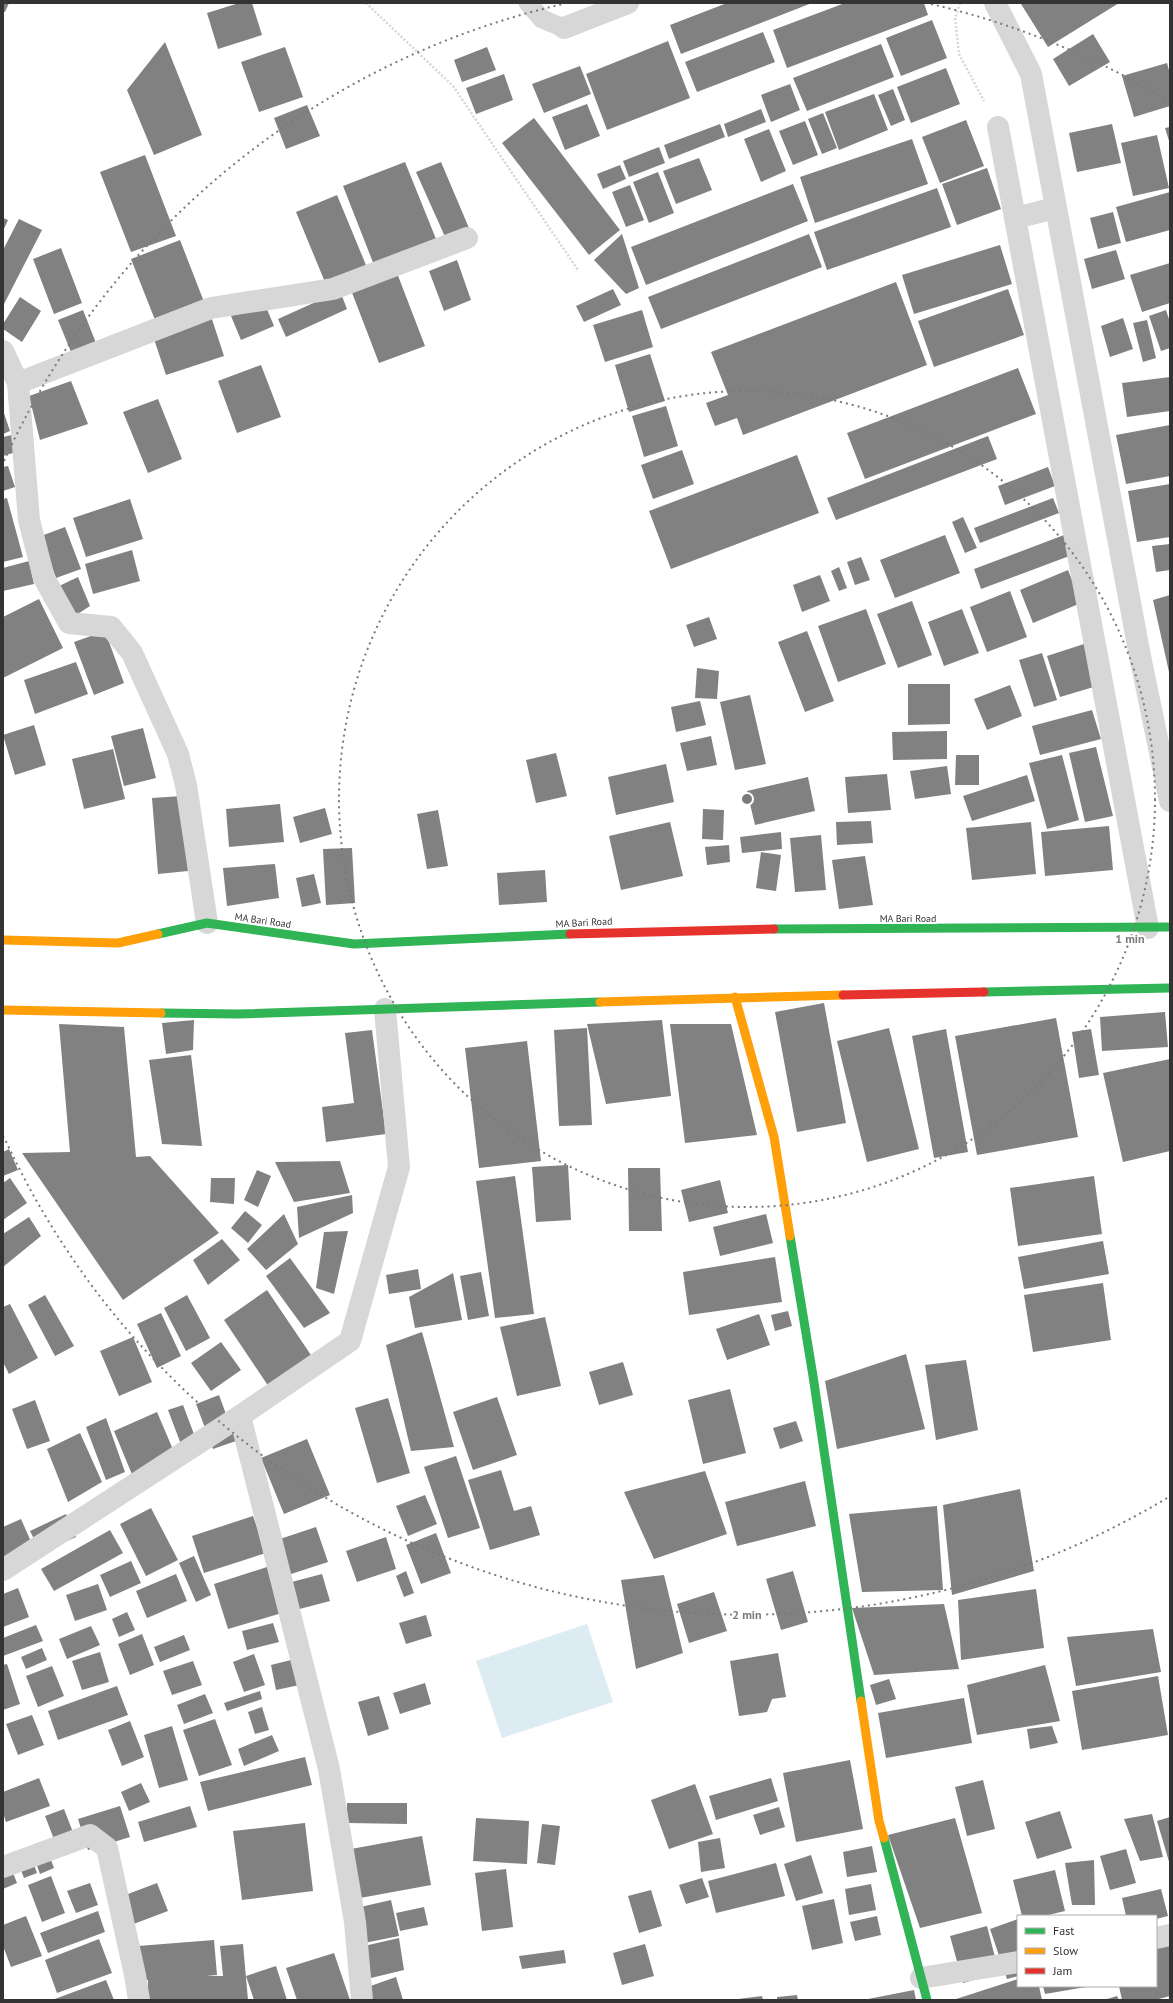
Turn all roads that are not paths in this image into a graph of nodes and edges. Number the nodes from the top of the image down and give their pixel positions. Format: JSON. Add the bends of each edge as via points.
{"nodes":[{"id":1,"x":528,"y":3,"type":"edge"},
{"id":2,"x":628,"y":3,"type":"edge"},
{"id":3,"x":994,"y":3,"type":"edge"},
{"id":4,"x":564,"y":28,"type":"joint"},
{"id":5,"x":998,"y":127,"type":"road end"},
{"id":6,"x":1055,"y":208,"type":"junction"},
{"id":7,"x":1015,"y":218,"type":"junction"},
{"id":8,"x":467,"y":238,"type":"dead end"},
{"id":9,"x":3,"y":351,"type":"edge"},
{"id":10,"x":18,"y":383,"type":"junction"},
{"id":11,"x":1170,"y":801,"type":"edge"},
{"id":12,"x":207,"y":923,"type":"junction"},
{"id":13,"x":1170,"y":927,"type":"edge"},
{"id":14,"x":1148,"y":928,"type":"junction"},
{"id":15,"x":3,"y":940,"type":"edge"},
{"id":16,"x":1170,"y":988,"type":"edge"},
{"id":17,"x":735,"y":997,"type":"junction"},
{"id":18,"x":386,"y":1009,"type":"junction"},
{"id":19,"x":3,"y":1010,"type":"edge"},
{"id":20,"x":240,"y":1416,"type":"junction"},
{"id":21,"x":3,"y":1570,"type":"edge"},
{"id":22,"x":3,"y":1867,"type":"edge"},
{"id":23,"x":1170,"y":1936,"type":"edge"},
{"id":24,"x":1157,"y":1938,"type":"edge"},
{"id":25,"x":1017,"y":1962,"type":"edge"},
{"id":26,"x":921,"y":1978,"type":"junction"},
{"id":27,"x":139,"y":2000,"type":"edge"},
{"id":28,"x":362,"y":2000,"type":"edge"},
{"id":29,"x":927,"y":2000,"type":"edge"}],
"edges":[{"from":1,"to":4,"type":"lane","via":[[542,19]]},
{"from":2,"to":4,"type":"street"},
{"from":3,"to":6,"type":"street","via":[[1031,74]]},
{"from":5,"to":7,"type":"street"},
{"from":6,"to":7,"type":"street"},
{"from":6,"to":11,"type":"street"},
{"from":7,"to":14,"type":"street"},
{"from":8,"to":10,"type":"street","via":[[333,289],[211,308]]},
{"from":9,"to":10,"type":"street"},
{"from":10,"to":12,"type":"street","via":[[29,520],[44,578],[69,623],[111,627],[132,653],[178,754],[186,785]]},
{"from":12,"to":14,"type":"main road","name":"MA Bari Road","via":[[354,944],[701,929]]},
{"from":12,"to":15,"type":"main road","name":"MA Bari Road","via":[[118,943]]},
{"from":13,"to":14,"type":"main road","name":"MA Bari Road"},
{"from":16,"to":17,"type":"main road"},
{"from":17,"to":18,"type":"main road"},
{"from":17,"to":26,"type":"main road","via":[[774,1137],[879,1821]]},
{"from":18,"to":19,"type":"main road","via":[[238,1014]]},
{"from":18,"to":20,"type":"street","via":[[399,1167],[350,1341]]},
{"from":20,"to":21,"type":"street"},
{"from":20,"to":28,"type":"street","via":[[329,1769],[355,1922]]},
{"from":22,"to":27,"type":"street","via":[[90,1835],[107,1848]]},
{"from":23,"to":24,"type":"street"},
{"from":25,"to":26,"type":"street"},
{"from":26,"to":29,"type":"main road"}]}
